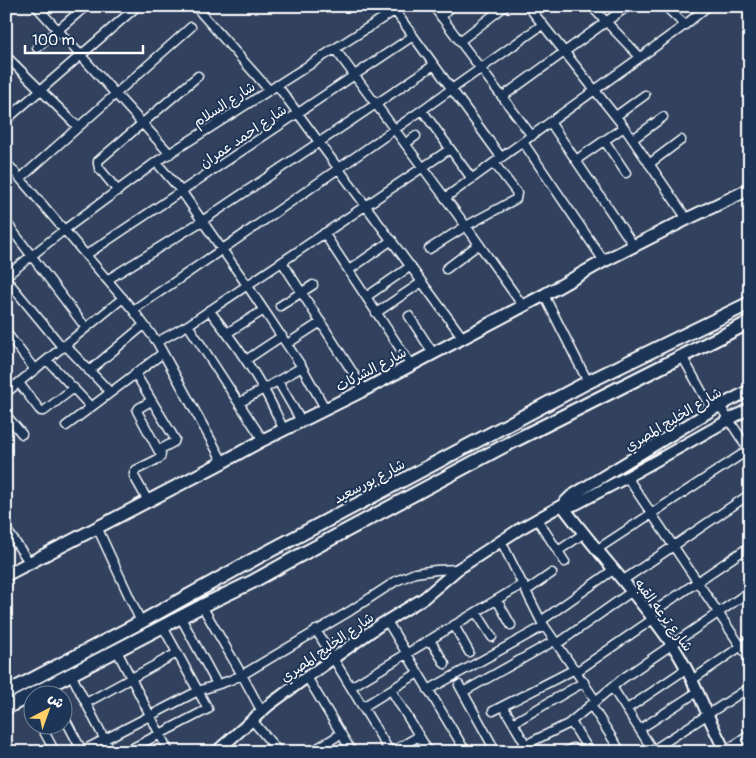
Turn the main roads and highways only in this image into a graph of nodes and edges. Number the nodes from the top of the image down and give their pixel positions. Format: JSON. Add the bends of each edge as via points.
{"nodes":[{"id":1,"x":750,"y":189,"type":"edge"},
{"id":2,"x":750,"y":304,"type":"edge"},
{"id":3,"x":750,"y":322,"type":"edge"},
{"id":4,"x":260,"y":556,"type":"junction"},
{"id":5,"x":238,"y":568,"type":"junction"},
{"id":6,"x":273,"y":570,"type":"junction"},
{"id":7,"x":6,"y":575,"type":"edge"},
{"id":8,"x":252,"y":582,"type":"junction"},
{"id":9,"x":57,"y":686,"type":"edge"},
{"id":10,"x":6,"y":693,"type":"edge"},
{"id":11,"x":22,"y":700,"type":"edge"},
{"id":12,"x":6,"y":708,"type":"edge"}],
"edges":[{"from":1,"to":7,"type":"main road","name":"شارع الشركات","via":[[634,246]]},
{"from":2,"to":4,"type":"main road","name":"شارع بورسعيد","via":[[588,382]]},
{"from":3,"to":6,"type":"main road","via":[[506,445]]},
{"from":4,"to":5,"type":"main road","name":"شارع بورسعيد"},
{"from":4,"to":6,"type":"main road"},
{"from":5,"to":8,"type":"main road","via":[[249,575]]},
{"from":5,"to":10,"type":"main road","name":"شارع بورسعيد"},
{"from":6,"to":8,"type":"main road"},
{"from":8,"to":9,"type":"main road","via":[[71,674]]},
{"from":11,"to":12,"type":"main road"}]}
